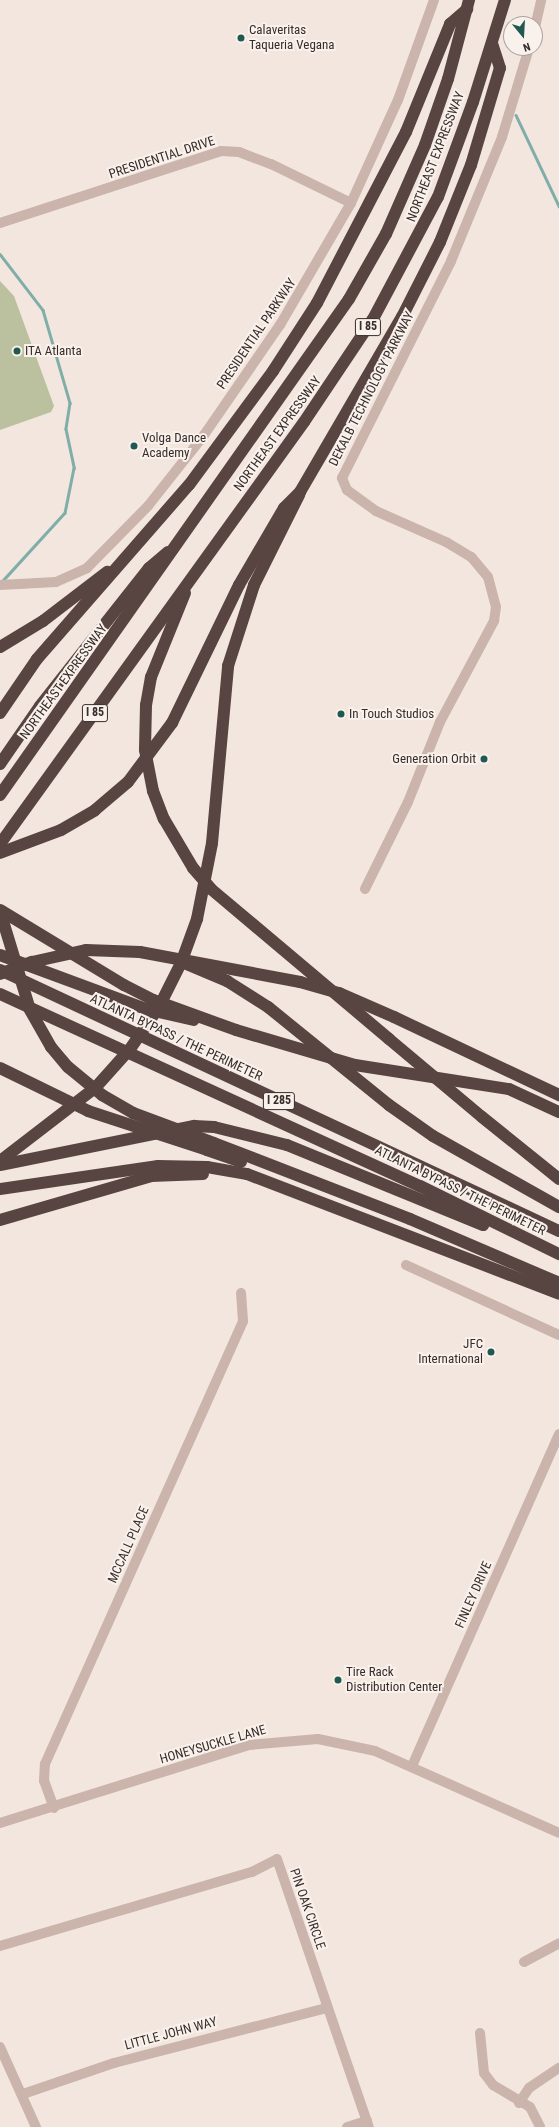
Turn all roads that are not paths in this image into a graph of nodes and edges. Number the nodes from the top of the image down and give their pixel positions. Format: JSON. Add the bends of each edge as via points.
{"nodes":[{"id":1,"x":434,"y":0,"type":"edge"},
{"id":2,"x":505,"y":0,"type":"edge"},
{"id":3,"x":541,"y":0,"type":"edge"},
{"id":4,"x":468,"y":4,"type":"edge"},
{"id":5,"x":537,"y":16,"type":"edge"},
{"id":6,"x":492,"y":44,"type":"junction"},
{"id":7,"x":527,"y":56,"type":"edge"},
{"id":8,"x":351,"y":203,"type":"junction"},
{"id":9,"x":1,"y":223,"type":"edge"},
{"id":10,"x":300,"y":492,"type":"junction"},
{"id":11,"x":182,"y":539,"type":"junction"},
{"id":12,"x":121,"y":562,"type":"junction"},
{"id":13,"x":189,"y":581,"type":"junction"},
{"id":14,"x":0,"y":585,"type":"edge"},
{"id":15,"x":0,"y":647,"type":"edge"},
{"id":16,"x":0,"y":713,"type":"edge"},
{"id":17,"x":0,"y":764,"type":"edge"},
{"id":18,"x":0,"y":795,"type":"edge"},
{"id":19,"x":0,"y":844,"type":"edge"},
{"id":20,"x":0,"y":852,"type":"edge"},
{"id":21,"x":365,"y":889,"type":"dead end"},
{"id":22,"x":0,"y":910,"type":"edge"},
{"id":23,"x":0,"y":955,"type":"edge"},
{"id":24,"x":166,"y":956,"type":"junction"},
{"id":25,"x":0,"y":970,"type":"edge"},
{"id":26,"x":0,"y":974,"type":"edge"},
{"id":27,"x":0,"y":994,"type":"edge"},
{"id":28,"x":236,"y":1030,"type":"junction"},
{"id":29,"x":0,"y":1068,"type":"edge"},
{"id":30,"x":559,"y":1095,"type":"edge"},
{"id":31,"x":559,"y":1112,"type":"edge"},
{"id":32,"x":210,"y":1147,"type":"junction"},
{"id":33,"x":0,"y":1161,"type":"edge"},
{"id":34,"x":0,"y":1166,"type":"edge"},
{"id":35,"x":559,"y":1179,"type":"edge"},
{"id":36,"x":0,"y":1189,"type":"edge"},
{"id":37,"x":289,"y":1190,"type":"junction"},
{"id":38,"x":559,"y":1207,"type":"edge"},
{"id":39,"x":0,"y":1220,"type":"edge"},
{"id":40,"x":559,"y":1231,"type":"edge"},
{"id":41,"x":559,"y":1255,"type":"edge"},
{"id":42,"x":406,"y":1265,"type":"dead end"},
{"id":43,"x":559,"y":1283,"type":"edge"},
{"id":44,"x":241,"y":1293,"type":"dead end"},
{"id":45,"x":559,"y":1294,"type":"edge"},
{"id":46,"x":559,"y":1335,"type":"edge"},
{"id":47,"x":559,"y":1434,"type":"edge"},
{"id":48,"x":412,"y":1766,"type":"junction"},
{"id":49,"x":54,"y":1808,"type":"junction"},
{"id":50,"x":0,"y":1823,"type":"edge"},
{"id":51,"x":559,"y":1833,"type":"edge"},
{"id":52,"x":559,"y":1943,"type":"edge"},
{"id":53,"x":0,"y":1946,"type":"edge"},
{"id":54,"x":524,"y":1962,"type":"dead end"},
{"id":55,"x":327,"y":2008,"type":"junction"},
{"id":56,"x":480,"y":2033,"type":"dead end"},
{"id":57,"x":0,"y":2047,"type":"edge"},
{"id":58,"x":559,"y":2068,"type":"edge"},
{"id":59,"x":24,"y":2094,"type":"junction"},
{"id":60,"x":519,"y":2103,"type":"junction"},
{"id":61,"x":368,"y":2124,"type":"edge"},
{"id":62,"x":36,"y":2127,"type":"edge"},
{"id":63,"x":347,"y":2127,"type":"edge"},
{"id":64,"x":540,"y":2127,"type":"edge"}],
"edges":[{"from":1,"to":8,"type":"street","name":"PRESIDENTIAL PARKWAY","via":[[398,100]]},
{"from":2,"to":6,"type":"highway","name":"NORTHEAST EXPRESSWAY","number":"I 85"},
{"from":3,"to":5,"type":"street"},
{"from":4,"to":11,"type":"highway","name":"NORTHEAST EXPRESSWAY","number":"I 85","via":[[438,113],[386,234],[318,347]]},
{"from":4,"to":12,"type":"highway","via":[[450,24],[406,132],[317,303],[189,485]]},
{"from":6,"to":10,"type":"highway","via":[[500,68],[471,165],[440,242],[402,318]]},
{"from":6,"to":13,"type":"highway","name":"NORTHEAST EXPRESSWAY","number":"I 85","via":[[440,190],[396,280],[344,365]]},
{"from":7,"to":21,"type":"street","name":"DEKALB TECHNOLOGY PARKWAY","via":[[502,137],[451,261],[342,478],[347,490],[376,511],[446,542],[471,558],[488,577],[496,607],[494,621],[440,722],[408,802]]},
{"from":8,"to":9,"type":"street","name":"PRESIDENTIAL DRIVE","via":[[271,164],[240,152],[221,151]]},
{"from":8,"to":14,"type":"street","name":"PRESIDENTIAL PARKWAY","via":[[280,325],[148,506],[87,568],[56,582]]},
{"from":10,"to":20,"type":"highway","bridge":true,"via":[[284,508],[239,585],[172,723],[128,782],[95,810],[61,830]]},
{"from":10,"to":33,"type":"highway","bridge":true,"via":[[254,585],[228,666],[212,843],[197,919],[181,963],[159,1007],[130,1049],[96,1087]]},
{"from":11,"to":17,"type":"highway","via":[[149,568],[40,706]]},
{"from":11,"to":18,"type":"highway","name":"NORTHEAST EXPRESSWAY","number":"I 85"},
{"from":12,"to":15,"type":"highway","via":[[43,621]]},
{"from":12,"to":16,"type":"highway","via":[[36,659]]},
{"from":13,"to":19,"type":"highway","name":"NORTHEAST EXPRESSWAY","number":"I 85"},
{"from":13,"to":35,"type":"highway","bridge":true,"via":[[151,677],[146,705],[145,750],[164,819],[189,862],[211,889]]},
{"from":22,"to":28,"type":"highway","via":[[153,1000]]},
{"from":22,"to":32,"type":"highway","bridge":true,"via":[[30,1010],[51,1047],[68,1067],[102,1095],[133,1113]]},
{"from":23,"to":28,"type":"highway","via":[[146,1009]]},
{"from":24,"to":26,"type":"highway","bridge":true,"via":[[86,950],[32,962]]},
{"from":24,"to":30,"type":"highway","bridge":true,"via":[[300,982],[339,993]]},
{"from":24,"to":38,"type":"highway","bridge":true,"via":[[227,981],[268,1007],[389,1105],[433,1136]]},
{"from":25,"to":40,"type":"highway","name":"ATLANTA BYPASS / THE PERIMETER","number":"I 285"},
{"from":27,"to":41,"type":"highway","name":"ATLANTA BYPASS / THE PERIMETER","number":"I 285","via":[[420,1186]]},
{"from":28,"to":31,"type":"highway","via":[[355,1065],[509,1089]]},
{"from":29,"to":32,"type":"highway","bridge":true,"via":[[88,1111]]},
{"from":32,"to":43,"type":"highway","via":[[338,1192]]},
{"from":34,"to":41,"type":"highway","via":[[194,1126],[240,1130],[287,1145]]},
{"from":36,"to":37,"type":"highway","via":[[123,1170],[184,1165],[247,1174]]},
{"from":37,"to":39,"type":"highway","via":[[200,1173],[151,1176]]},
{"from":37,"to":45,"type":"highway"},
{"from":42,"to":46,"type":"street"},
{"from":44,"to":49,"type":"street","name":"MCCALL PLACE","via":[[243,1321],[45,1764],[44,1780]]},
{"from":47,"to":48,"type":"street","name":"FINLEY DRIVE"},
{"from":48,"to":49,"type":"street","name":"HONEYSUCKLE LANE","via":[[375,1751],[337,1741],[276,1740],[209,1757]]},
{"from":48,"to":51,"type":"street","name":"HONEYSUCKLE LANE"},
{"from":49,"to":50,"type":"street","name":"HONEYSUCKLE LANE"},
{"from":52,"to":54,"type":"street"},
{"from":53,"to":55,"type":"street","name":"PIN OAK CIRCLE","via":[[252,1872],[277,1859]]},
{"from":55,"to":59,"type":"street","name":"LITTLE JOHN WAY","via":[[114,2063]]},
{"from":55,"to":61,"type":"street","name":"PIN OAK CIRCLE"},
{"from":56,"to":60,"type":"street","via":[[484,2073],[493,2085]]},
{"from":57,"to":59,"type":"street"},
{"from":58,"to":60,"type":"street","via":[[529,2088]]},
{"from":59,"to":62,"type":"street"},
{"from":60,"to":64,"type":"street","via":[[530,2107]]},
{"from":61,"to":63,"type":"street"}]}
